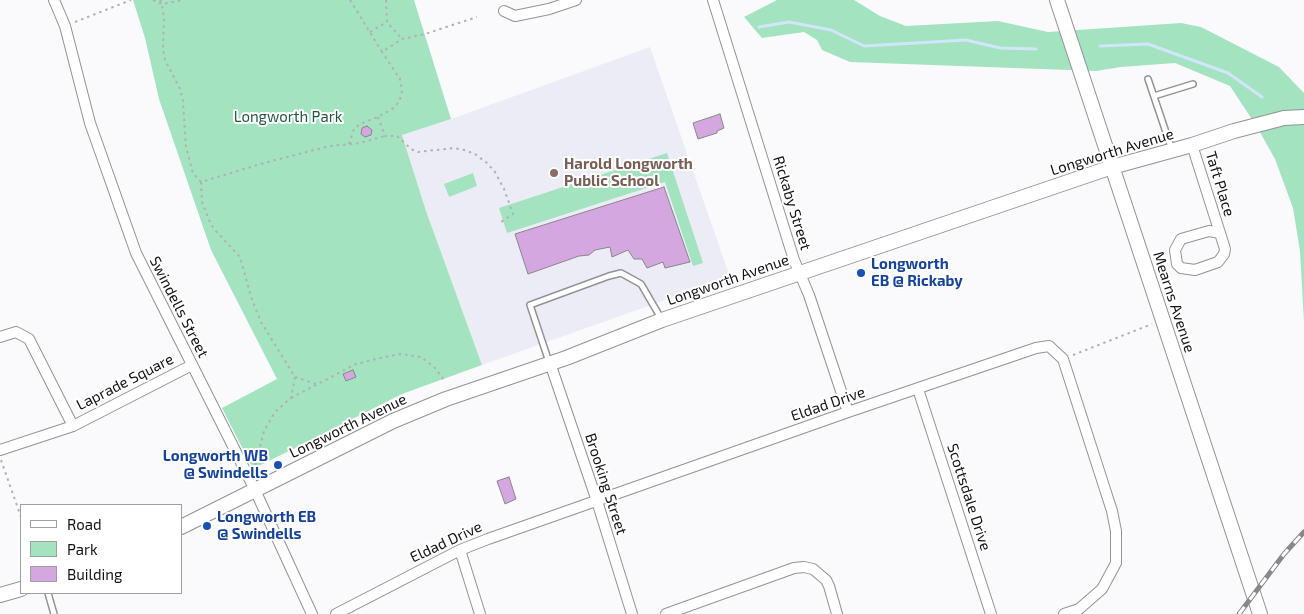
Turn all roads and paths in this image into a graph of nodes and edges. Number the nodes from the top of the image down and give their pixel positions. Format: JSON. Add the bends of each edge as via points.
{"nodes":[{"id":1,"x":54,"y":0,"type":"edge"},
{"id":2,"x":131,"y":0,"type":"edge"},
{"id":3,"x":152,"y":0,"type":"edge"},
{"id":4,"x":160,"y":0,"type":"edge"},
{"id":5,"x":183,"y":0,"type":"edge"},
{"id":6,"x":350,"y":0,"type":"edge"},
{"id":7,"x":386,"y":0,"type":"edge"},
{"id":8,"x":575,"y":0,"type":"edge"},
{"id":9,"x":713,"y":0,"type":"edge"},
{"id":10,"x":1057,"y":0,"type":"edge"},
{"id":11,"x":162,"y":4,"type":"junction"},
{"id":12,"x":504,"y":11,"type":"dead end"},
{"id":13,"x":478,"y":17,"type":"dead end"},
{"id":14,"x":386,"y":23,"type":"junction"},
{"id":15,"x":65,"y":26,"type":"junction"},
{"id":16,"x":370,"y":32,"type":"junction"},
{"id":17,"x":402,"y":39,"type":"junction"},
{"id":18,"x":382,"y":52,"type":"junction"},
{"id":19,"x":1148,"y":79,"type":"dead end"},
{"id":20,"x":1193,"y":84,"type":"dead end"},
{"id":21,"x":1154,"y":96,"type":"junction"},
{"id":22,"x":378,"y":117,"type":"junction"},
{"id":23,"x":1304,"y":117,"type":"edge"},
{"id":24,"x":385,"y":136,"type":"junction"},
{"id":25,"x":349,"y":144,"type":"junction"},
{"id":26,"x":1192,"y":145,"type":"junction"},
{"id":27,"x":1172,"y":150,"type":"junction"},
{"id":28,"x":1112,"y":167,"type":"junction"},
{"id":29,"x":201,"y":182,"type":"junction"},
{"id":30,"x":498,"y":224,"type":"dead end"},
{"id":31,"x":1220,"y":233,"type":"junction"},
{"id":32,"x":798,"y":273,"type":"junction"},
{"id":33,"x":662,"y":320,"type":"junction"},
{"id":34,"x":1164,"y":321,"type":"junction"},
{"id":35,"x":0,"y":337,"type":"edge"},
{"id":36,"x":1063,"y":359,"type":"junction"},
{"id":37,"x":550,"y":363,"type":"junction"},
{"id":38,"x":192,"y":365,"type":"junction"},
{"id":39,"x":295,"y":377,"type":"junction"},
{"id":40,"x":444,"y":380,"type":"dead end"},
{"id":41,"x":316,"y":384,"type":"junction"},
{"id":42,"x":918,"y":389,"type":"junction"},
{"id":43,"x":291,"y":398,"type":"junction"},
{"id":44,"x":848,"y":412,"type":"junction"},
{"id":45,"x":72,"y":426,"type":"junction"},
{"id":46,"x":0,"y":450,"type":"edge"},
{"id":47,"x":0,"y":458,"type":"edge"},
{"id":48,"x":254,"y":470,"type":"dead end"},
{"id":49,"x":255,"y":490,"type":"junction"},
{"id":50,"x":597,"y":502,"type":"junction"},
{"id":51,"x":20,"y":515,"type":"edge"},
{"id":52,"x":182,"y":526,"type":"edge"},
{"id":53,"x":460,"y":550,"type":"junction"},
{"id":54,"x":20,"y":589,"type":"edge"},
{"id":55,"x":48,"y":594,"type":"edge"},
{"id":56,"x":0,"y":596,"type":"edge"},
{"id":57,"x":54,"y":614,"type":"edge"},
{"id":58,"x":312,"y":614,"type":"edge"},
{"id":59,"x":336,"y":614,"type":"edge"},
{"id":60,"x":480,"y":614,"type":"edge"},
{"id":61,"x":632,"y":614,"type":"edge"},
{"id":62,"x":666,"y":614,"type":"edge"},
{"id":63,"x":837,"y":614,"type":"edge"},
{"id":64,"x":991,"y":614,"type":"edge"},
{"id":65,"x":1064,"y":614,"type":"edge"},
{"id":66,"x":1260,"y":614,"type":"edge"}],
"edges":[{"from":1,"to":15,"type":"street","name":"Swindells Street"},
{"from":2,"to":15,"type":"path"},
{"from":3,"to":11,"type":"path"},
{"from":4,"to":11,"type":"path"},
{"from":5,"to":11,"type":"path"},
{"from":6,"to":16,"type":"path"},
{"from":7,"to":14,"type":"path"},
{"from":8,"to":12,"type":"street","via":[[515,16]]},
{"from":9,"to":32,"type":"street","name":"Rickaby Street"},
{"from":10,"to":28,"type":"street","name":"Mearns Avenue"},
{"from":11,"to":29,"type":"path","via":[[165,60],[180,89],[186,146],[193,173]]},
{"from":13,"to":17,"type":"path"},
{"from":14,"to":16,"type":"path"},
{"from":14,"to":17,"type":"path"},
{"from":15,"to":38,"type":"street","name":"Swindells Street","via":[[90,123],[127,233]]},
{"from":16,"to":18,"type":"path"},
{"from":17,"to":18,"type":"path"},
{"from":18,"to":22,"type":"path","via":[[400,79],[402,91],[398,103]]},
{"from":19,"to":21,"type":"lane"},
{"from":20,"to":21,"type":"lane"},
{"from":21,"to":27,"type":"lane"},
{"from":22,"to":24,"type":"path"},
{"from":22,"to":25,"type":"path","via":[[360,124]]},
{"from":23,"to":26,"type":"street","name":"Longworth Avenue","via":[[1284,118]]},
{"from":24,"to":25,"type":"path"},
{"from":24,"to":30,"type":"path","via":[[397,136],[418,152],[454,148],[487,163],[504,189],[513,214]]},
{"from":25,"to":29,"type":"path","via":[[330,146]]},
{"from":26,"to":27,"type":"street","name":"Longworth Avenue"},
{"from":26,"to":31,"type":"street","name":"Taft Place"},
{"from":27,"to":28,"type":"street","name":"Longworth Avenue"},
{"from":28,"to":32,"type":"street","name":"Longworth Avenue"},
{"from":28,"to":34,"type":"street","name":"Mearns Avenue"},
{"from":29,"to":39,"type":"path","via":[[202,202],[210,222],[240,257],[261,322]]},
{"from":31,"to":31,"type":"street","name":"Taft Place","via":[[1210,231],[1181,239],[1175,250],[1177,264],[1181,268],[1195,270],[1218,262],[1225,249]]},
{"from":32,"to":33,"type":"street","name":"Longworth Avenue"},
{"from":32,"to":44,"type":"street","name":"Rickaby Street","via":[[809,295]]},
{"from":33,"to":37,"type":"street","name":"Longworth Avenue"},
{"from":33,"to":37,"type":"lane","via":[[641,284],[621,274],[530,305]]},
{"from":34,"to":36,"type":"path"},
{"from":34,"to":66,"type":"street","name":"Mearns Avenue"},
{"from":35,"to":45,"type":"street","name":"Laprade Square","via":[[16,332],[29,338]]},
{"from":36,"to":42,"type":"street","name":"Eldad Drive","via":[[1048,346],[1036,348]]},
{"from":36,"to":65,"type":"street","via":[[1116,531],[1116,563],[1102,589],[1079,609]]},
{"from":37,"to":49,"type":"street","name":"Longworth Avenue","via":[[392,421]]},
{"from":37,"to":50,"type":"street","name":"Brooking Street"},
{"from":38,"to":45,"type":"street","name":"Laprade Square"},
{"from":38,"to":49,"type":"street","name":"Swindells Street"},
{"from":39,"to":41,"type":"path"},
{"from":39,"to":43,"type":"path"},
{"from":40,"to":41,"type":"path","via":[[421,357],[401,354],[360,362]]},
{"from":41,"to":43,"type":"path"},
{"from":42,"to":44,"type":"street","name":"Eldad Drive"},
{"from":42,"to":64,"type":"street","name":"Scottsdale Drive"},
{"from":43,"to":48,"type":"path","via":[[269,422]]},
{"from":44,"to":50,"type":"street","name":"Eldad Drive"},
{"from":45,"to":46,"type":"street","name":"Laprade Square"},
{"from":47,"to":51,"type":"path"},
{"from":49,"to":52,"type":"street","name":"Longworth Avenue"},
{"from":49,"to":58,"type":"street","name":"Swindells Street"},
{"from":50,"to":53,"type":"street","name":"Eldad Drive"},
{"from":50,"to":61,"type":"street","name":"Brooking Street"},
{"from":53,"to":59,"type":"street","name":"Eldad Drive"},
{"from":53,"to":60,"type":"street"},
{"from":54,"to":56,"type":"street"},
{"from":55,"to":57,"type":"lane"},
{"from":62,"to":63,"type":"street","via":[[804,567],[813,569],[826,580]]}]}
